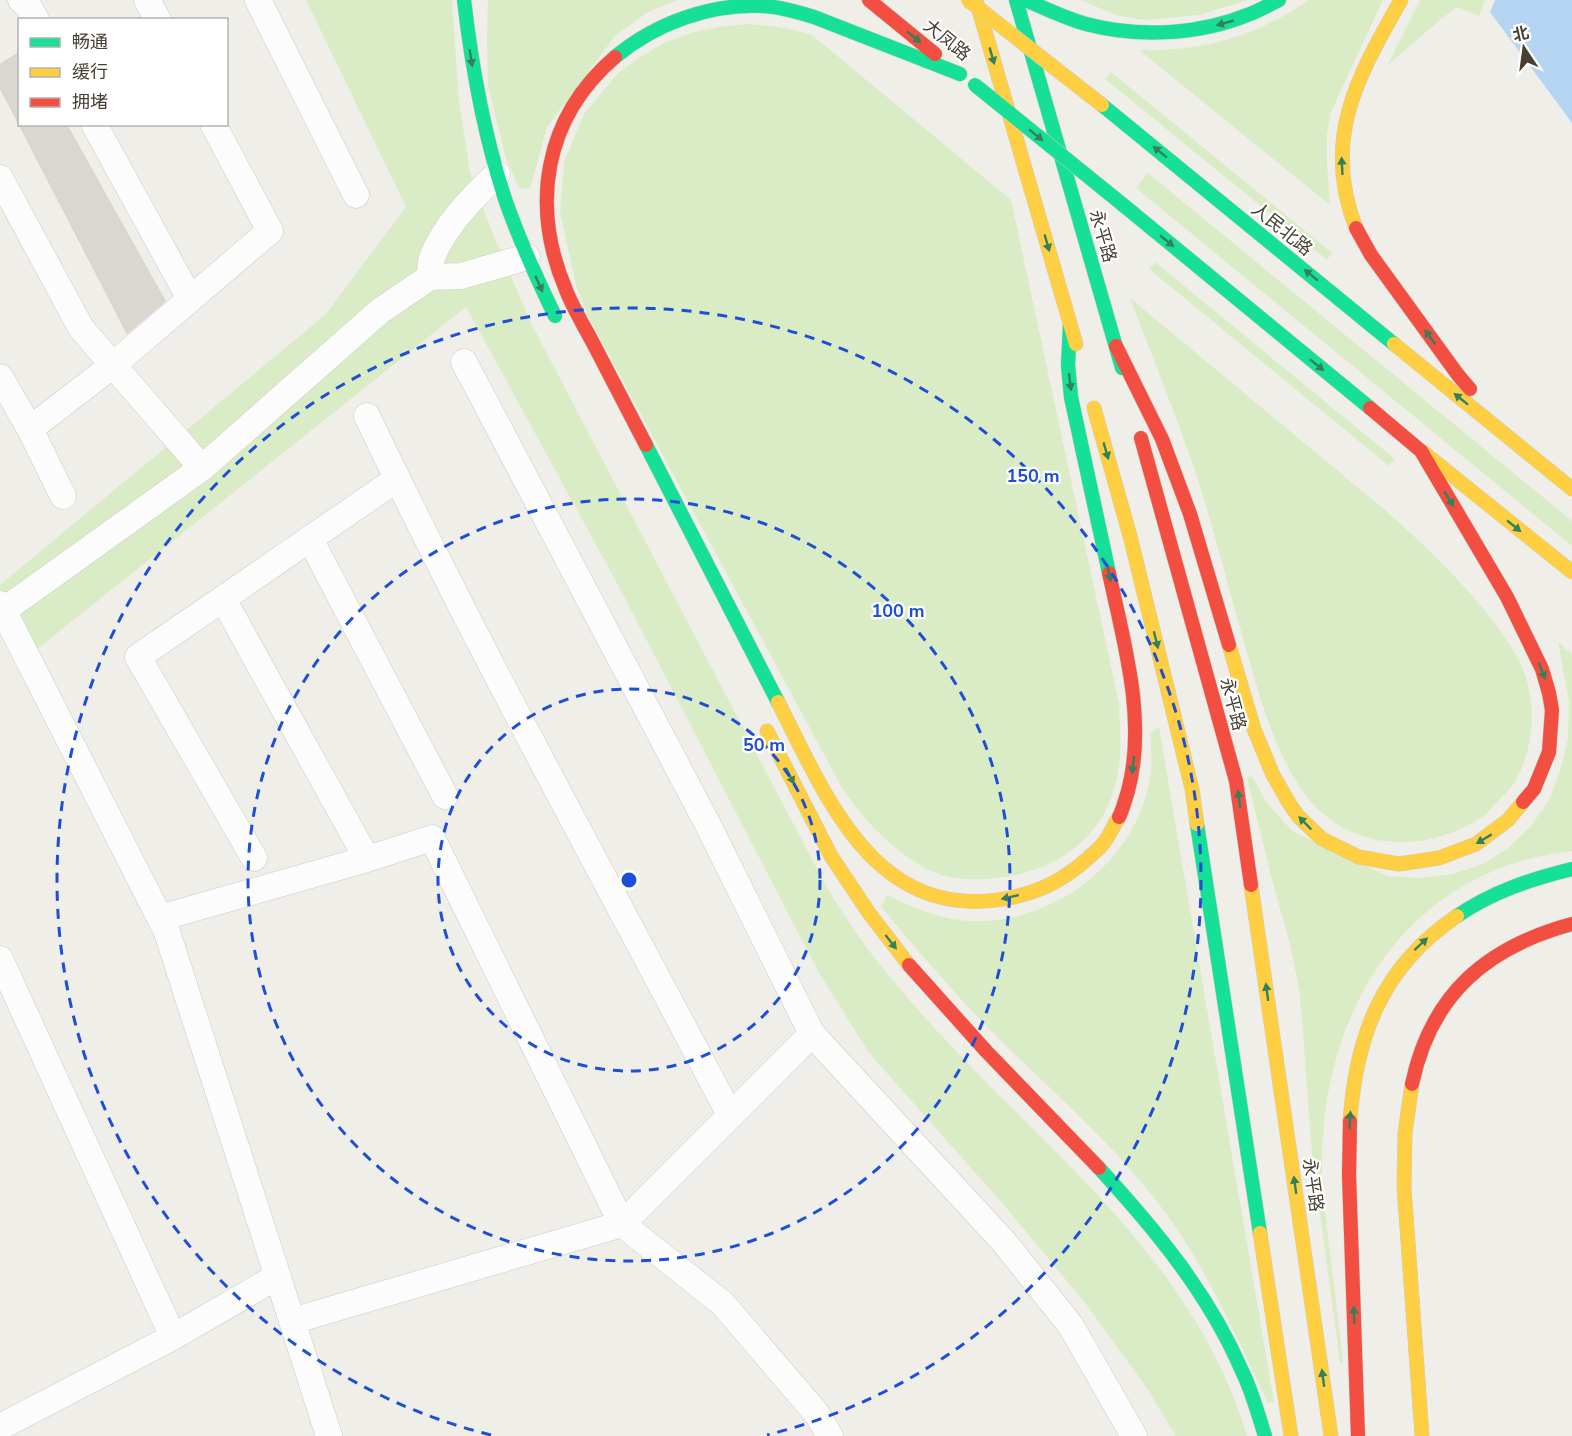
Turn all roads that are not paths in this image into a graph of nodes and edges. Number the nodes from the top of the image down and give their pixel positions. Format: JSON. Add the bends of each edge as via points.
{"nodes":[{"id":1,"x":21,"y":0,"type":"edge"},
{"id":2,"x":147,"y":0,"type":"edge"},
{"id":3,"x":258,"y":0,"type":"edge"},
{"id":4,"x":465,"y":0,"type":"edge"},
{"id":5,"x":869,"y":0,"type":"edge"},
{"id":6,"x":968,"y":0,"type":"edge"},
{"id":7,"x":976,"y":0,"type":"edge"},
{"id":8,"x":1016,"y":0,"type":"edge"},
{"id":9,"x":1026,"y":0,"type":"edge"},
{"id":10,"x":1279,"y":0,"type":"edge"},
{"id":11,"x":1401,"y":0,"type":"edge"},
{"id":12,"x":35,"y":18,"type":"edge"},
{"id":13,"x":157,"y":18,"type":"edge"},
{"id":14,"x":960,"y":74,"type":"junction"},
{"id":15,"x":95,"y":126,"type":"edge"},
{"id":16,"x":214,"y":126,"type":"edge"},
{"id":17,"x":497,"y":174,"type":"junction"},
{"id":18,"x":0,"y":178,"type":"edge"},
{"id":19,"x":356,"y":195,"type":"dead end"},
{"id":20,"x":527,"y":257,"type":"junction"},
{"id":21,"x":430,"y":277,"type":"junction"},
{"id":22,"x":190,"y":299,"type":"junction"},
{"id":23,"x":1070,"y":324,"type":"junction"},
{"id":24,"x":561,"y":328,"type":"dead end"},
{"id":25,"x":1116,"y":346,"type":"junction"},
{"id":26,"x":464,"y":362,"type":"dead end"},
{"id":27,"x":113,"y":365,"type":"junction"},
{"id":28,"x":1083,"y":368,"type":"dead end"},
{"id":29,"x":0,"y":377,"type":"edge"},
{"id":30,"x":1089,"y":391,"type":"dead end"},
{"id":31,"x":367,"y":416,"type":"dead end"},
{"id":32,"x":30,"y":429,"type":"junction"},
{"id":33,"x":1520,"y":447,"type":"junction"},
{"id":34,"x":1419,"y":449,"type":"junction"},
{"id":35,"x":202,"y":468,"type":"junction"},
{"id":36,"x":397,"y":479,"type":"junction"},
{"id":37,"x":1572,"y":489,"type":"edge"},
{"id":38,"x":63,"y":496,"type":"dead end"},
{"id":39,"x":310,"y":539,"type":"junction"},
{"id":40,"x":1572,"y":572,"type":"edge"},
{"id":41,"x":224,"y":599,"type":"junction"},
{"id":42,"x":1,"y":609,"type":"edge"},
{"id":43,"x":763,"y":723,"type":"dead end"},
{"id":44,"x":445,"y":796,"type":"dead end"},
{"id":45,"x":254,"y":858,"type":"dead end"},
{"id":46,"x":367,"y":859,"type":"junction"},
{"id":47,"x":1572,"y":869,"type":"edge"},
{"id":48,"x":160,"y":918,"type":"junction"},
{"id":49,"x":1572,"y":924,"type":"edge"},
{"id":50,"x":0,"y":959,"type":"edge"},
{"id":51,"x":812,"y":1034,"type":"junction"},
{"id":52,"x":730,"y":1115,"type":"junction"},
{"id":53,"x":622,"y":1224,"type":"junction"},
{"id":54,"x":278,"y":1276,"type":"junction"},
{"id":55,"x":292,"y":1321,"type":"junction"},
{"id":56,"x":173,"y":1337,"type":"junction"},
{"id":57,"x":0,"y":1427,"type":"edge"},
{"id":58,"x":329,"y":1436,"type":"edge"},
{"id":59,"x":830,"y":1436,"type":"edge"},
{"id":60,"x":1134,"y":1436,"type":"edge"},
{"id":61,"x":1265,"y":1436,"type":"edge"},
{"id":62,"x":1291,"y":1436,"type":"edge"},
{"id":63,"x":1331,"y":1436,"type":"edge"},
{"id":64,"x":1358,"y":1436,"type":"edge"},
{"id":65,"x":1422,"y":1436,"type":"edge"}],
"edges":[{"from":1,"to":12,"type":"street"},
{"from":2,"to":13,"type":"street"},
{"from":3,"to":19,"type":"street"},
{"from":4,"to":17,"type":"main road","one_way":true,"via":[[477,92]]},
{"from":5,"to":14,"type":"main road","name":"大凤路","one_way":true},
{"from":33,"to":6,"type":"main road","name":"人民北路","one_way":true,"bridge":true},
{"from":7,"to":23,"type":"main road","one_way":true},
{"from":8,"to":25,"type":"main road","name":"永平路"},
{"from":10,"to":9,"type":"main road","one_way":true,"via":[[1224,23],[1161,33],[1083,23]]},
{"from":33,"to":11,"type":"main road","one_way":true,"via":[[1458,375],[1367,248],[1347,201],[1342,151],[1349,108],[1362,72]]},
{"from":23,"to":14,"type":"main road","one_way":true,"via":[[1071,397],[1133,695],[1135,742],[1130,786],[1108,838],[1089,860],[1064,878],[1033,892],[996,900],[947,898],[918,890],[884,869],[851,836],[829,801],[566,291],[552,247],[547,196],[555,145],[579,94],[627,47],[647,33],[688,15],[744,6],[796,12]]},
{"from":14,"to":34,"type":"main road","name":"大凤路","one_way":true,"bridge":true},
{"from":15,"to":22,"type":"street"},
{"from":16,"to":22,"type":"street","via":[[270,231]]},
{"from":17,"to":20,"type":"main road"},
{"from":17,"to":21,"type":"street","via":[[469,202],[442,239],[432,260]]},
{"from":18,"to":27,"type":"street","via":[[81,328]]},
{"from":20,"to":21,"type":"street","via":[[461,276]]},
{"from":20,"to":24,"type":"main road","one_way":true},
{"from":21,"to":35,"type":"street","via":[[380,311]]},
{"from":22,"to":27,"type":"street"},
{"from":23,"to":28,"type":"main road"},
{"from":34,"to":25,"type":"main road","one_way":true,"via":[[1523,629],[1547,683],[1553,731],[1543,774],[1533,793],[1504,825],[1487,838],[1447,856],[1405,863],[1383,862],[1362,858],[1322,839],[1305,824],[1275,781],[1251,718],[1191,514],[1162,439]]},
{"from":63,"to":25,"type":"main road","name":"永平路","one_way":true,"via":[[1236,782]]},
{"from":26,"to":51,"type":"street","via":[[706,821]]},
{"from":27,"to":32,"type":"street"},
{"from":27,"to":35,"type":"street"},
{"from":29,"to":32,"type":"street"},
{"from":30,"to":62,"type":"main road","one_way":true,"via":[[1130,536],[1192,789]]},
{"from":31,"to":36,"type":"street"},
{"from":32,"to":38,"type":"street"},
{"from":33,"to":37,"type":"main road","name":"人民北路"},
{"from":34,"to":40,"type":"main road","one_way":true},
{"from":35,"to":42,"type":"street"},
{"from":36,"to":39,"type":"street"},
{"from":36,"to":52,"type":"street"},
{"from":39,"to":41,"type":"street"},
{"from":39,"to":44,"type":"street"},
{"from":41,"to":45,"type":"street","via":[[138,657]]},
{"from":41,"to":46,"type":"street"},
{"from":42,"to":48,"type":"street"},
{"from":43,"to":61,"type":"main road","one_way":true,"via":[[831,854],[886,935],[973,1038],[1105,1174],[1186,1274],[1237,1360]]},
{"from":46,"to":48,"type":"street"},
{"from":46,"to":53,"type":"street","via":[[432,838]]},
{"from":64,"to":47,"type":"main road","one_way":true,"via":[[1349,1138],[1354,1081],[1368,1024],[1395,973],[1422,942],[1447,922],[1517,884]]},
{"from":48,"to":54,"type":"street"},
{"from":49,"to":65,"type":"main road","via":[[1502,951],[1476,970],[1443,1008],[1417,1068],[1403,1161]]},
{"from":50,"to":56,"type":"street"},
{"from":51,"to":52,"type":"street"},
{"from":51,"to":60,"type":"street","via":[[1011,1251],[1071,1326]]},
{"from":52,"to":53,"type":"street"},
{"from":53,"to":55,"type":"street"},
{"from":53,"to":59,"type":"street","via":[[723,1304],[817,1414]]},
{"from":54,"to":55,"type":"street"},
{"from":54,"to":56,"type":"street"},
{"from":55,"to":58,"type":"street"},
{"from":56,"to":57,"type":"street"}]}
